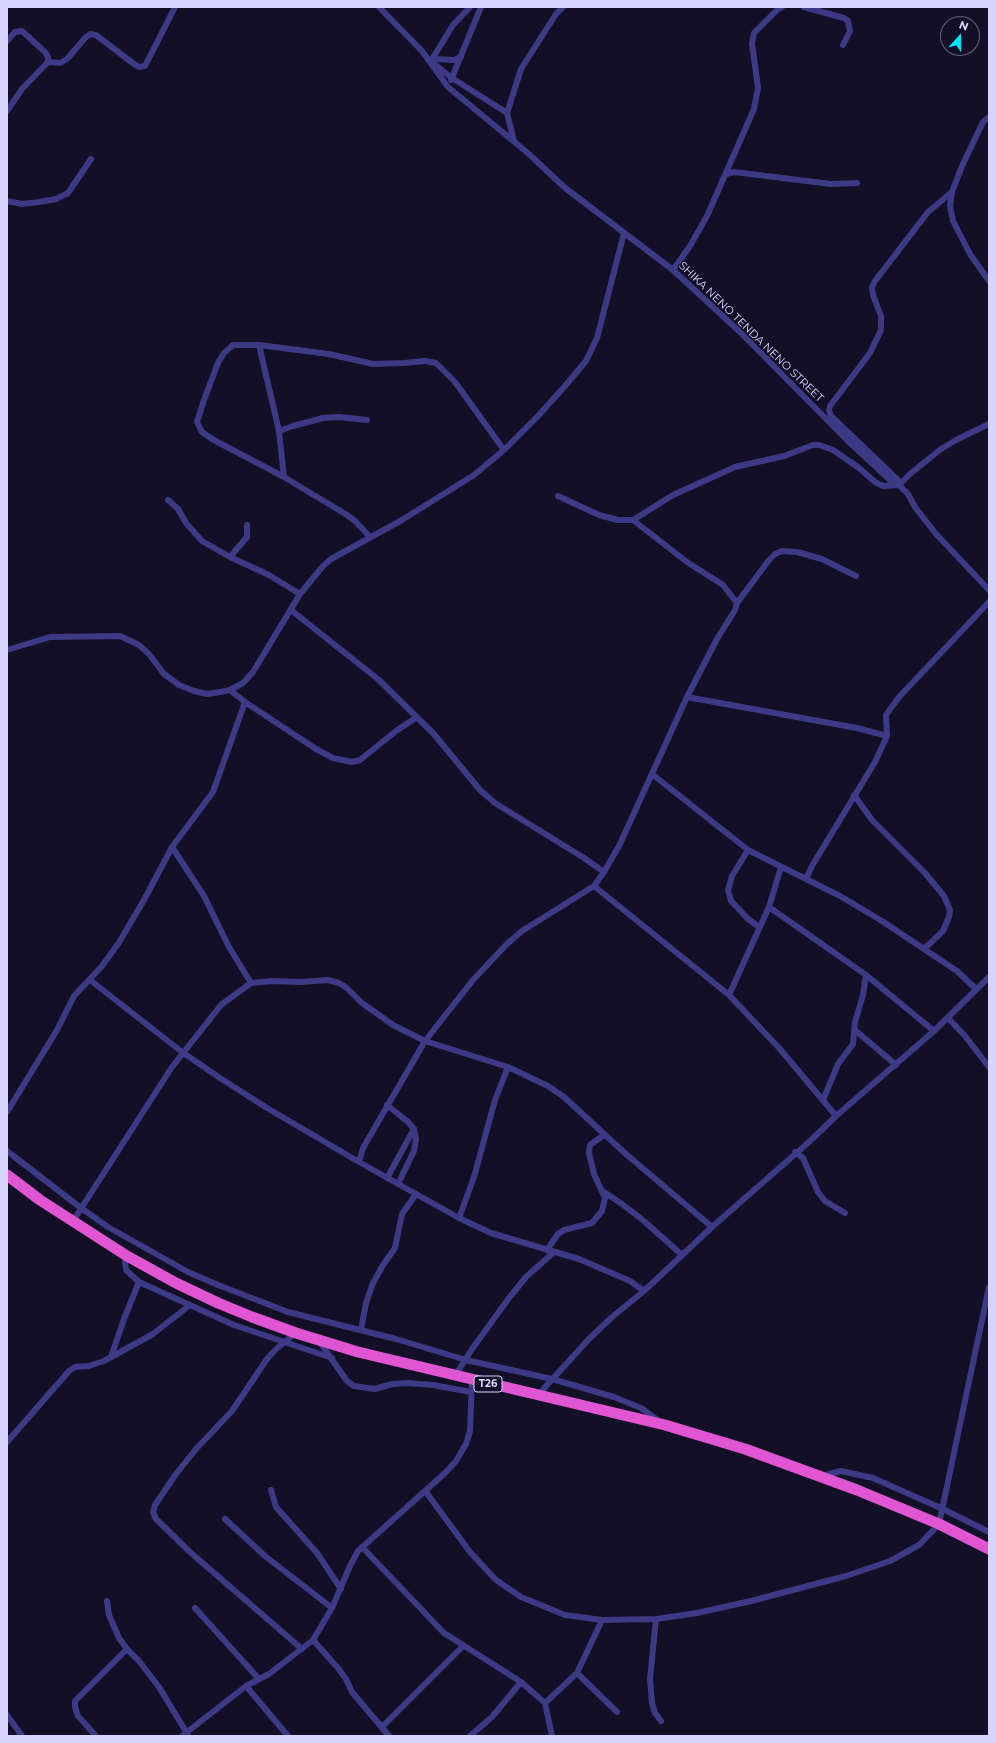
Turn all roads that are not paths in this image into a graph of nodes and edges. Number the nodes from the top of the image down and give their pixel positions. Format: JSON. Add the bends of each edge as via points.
{"nodes":[{"id":1,"x":175,"y":7,"type":"edge"},
{"id":2,"x":379,"y":7,"type":"edge"},
{"id":3,"x":470,"y":7,"type":"edge"},
{"id":4,"x":481,"y":7,"type":"edge"},
{"id":5,"x":563,"y":7,"type":"edge"},
{"id":6,"x":782,"y":7,"type":"edge"},
{"id":7,"x":804,"y":7,"type":"edge"},
{"id":8,"x":7,"y":41,"type":"edge"},
{"id":9,"x":843,"y":45,"type":"dead end"},
{"id":10,"x":461,"y":57,"type":"junction"},
{"id":11,"x":430,"y":59,"type":"junction"},
{"id":12,"x":48,"y":62,"type":"junction"},
{"id":13,"x":452,"y":78,"type":"junction"},
{"id":14,"x":448,"y":87,"type":"junction"},
{"id":15,"x":7,"y":111,"type":"edge"},
{"id":16,"x":507,"y":113,"type":"junction"},
{"id":17,"x":989,"y":117,"type":"edge"},
{"id":18,"x":514,"y":141,"type":"junction"},
{"id":19,"x":91,"y":159,"type":"dead end"},
{"id":20,"x":726,"y":174,"type":"junction"},
{"id":21,"x":857,"y":183,"type":"dead end"},
{"id":22,"x":952,"y":192,"type":"junction"},
{"id":23,"x":7,"y":201,"type":"edge"},
{"id":24,"x":624,"y":233,"type":"junction"},
{"id":25,"x":673,"y":270,"type":"junction"},
{"id":26,"x":989,"y":281,"type":"edge"},
{"id":27,"x":259,"y":344,"type":"junction"},
{"id":28,"x":367,"y":420,"type":"dead end"},
{"id":29,"x":989,"y":424,"type":"edge"},
{"id":30,"x":279,"y":431,"type":"junction"},
{"id":31,"x":504,"y":450,"type":"junction"},
{"id":32,"x":284,"y":477,"type":"junction"},
{"id":33,"x":900,"y":484,"type":"junction"},
{"id":34,"x":558,"y":496,"type":"dead end"},
{"id":35,"x":168,"y":500,"type":"dead end"},
{"id":36,"x":632,"y":520,"type":"junction"},
{"id":37,"x":247,"y":525,"type":"dead end"},
{"id":38,"x":370,"y":537,"type":"junction"},
{"id":39,"x":230,"y":557,"type":"junction"},
{"id":40,"x":856,"y":576,"type":"dead end"},
{"id":41,"x":989,"y":590,"type":"edge"},
{"id":42,"x":300,"y":594,"type":"junction"},
{"id":43,"x":989,"y":602,"type":"edge"},
{"id":44,"x":737,"y":603,"type":"junction"},
{"id":45,"x":291,"y":610,"type":"junction"},
{"id":46,"x":7,"y":650,"type":"edge"},
{"id":47,"x":230,"y":690,"type":"junction"},
{"id":48,"x":687,"y":697,"type":"junction"},
{"id":49,"x":245,"y":702,"type":"junction"},
{"id":50,"x":417,"y":717,"type":"junction"},
{"id":51,"x":888,"y":736,"type":"junction"},
{"id":52,"x":652,"y":774,"type":"junction"},
{"id":53,"x":854,"y":795,"type":"junction"},
{"id":54,"x":172,"y":846,"type":"junction"},
{"id":55,"x":748,"y":850,"type":"junction"},
{"id":56,"x":781,"y":867,"type":"junction"},
{"id":57,"x":604,"y":872,"type":"junction"},
{"id":58,"x":806,"y":879,"type":"junction"},
{"id":59,"x":594,"y":886,"type":"junction"},
{"id":60,"x":769,"y":907,"type":"junction"},
{"id":61,"x":760,"y":927,"type":"junction"},
{"id":62,"x":924,"y":949,"type":"junction"},
{"id":63,"x":866,"y":975,"type":"junction"},
{"id":64,"x":989,"y":977,"type":"edge"},
{"id":65,"x":90,"y":980,"type":"junction"},
{"id":66,"x":251,"y":983,"type":"junction"},
{"id":67,"x":976,"y":989,"type":"junction"},
{"id":68,"x":729,"y":995,"type":"junction"},
{"id":69,"x":948,"y":1018,"type":"junction"},
{"id":70,"x":855,"y":1030,"type":"junction"},
{"id":71,"x":934,"y":1031,"type":"junction"},
{"id":72,"x":424,"y":1041,"type":"junction"},
{"id":73,"x":182,"y":1052,"type":"junction"},
{"id":74,"x":896,"y":1065,"type":"junction"},
{"id":75,"x":508,"y":1067,"type":"junction"},
{"id":76,"x":989,"y":1067,"type":"edge"},
{"id":77,"x":823,"y":1100,"type":"junction"},
{"id":78,"x":387,"y":1105,"type":"junction"},
{"id":79,"x":7,"y":1112,"type":"edge"},
{"id":80,"x":836,"y":1116,"type":"junction"},
{"id":81,"x":414,"y":1129,"type":"junction"},
{"id":82,"x":604,"y":1135,"type":"junction"},
{"id":83,"x":7,"y":1151,"type":"edge"},
{"id":84,"x":795,"y":1152,"type":"junction"},
{"id":85,"x":359,"y":1162,"type":"junction"},
{"id":86,"x":7,"y":1175,"type":"edge"},
{"id":87,"x":387,"y":1178,"type":"junction"},
{"id":88,"x":398,"y":1184,"type":"junction"},
{"id":89,"x":604,"y":1192,"type":"junction"},
{"id":90,"x":416,"y":1194,"type":"junction"},
{"id":91,"x":81,"y":1208,"type":"junction"},
{"id":92,"x":845,"y":1213,"type":"dead end"},
{"id":93,"x":459,"y":1218,"type":"junction"},
{"id":94,"x":73,"y":1221,"type":"junction"},
{"id":95,"x":712,"y":1227,"type":"junction"},
{"id":96,"x":546,"y":1250,"type":"junction"},
{"id":97,"x":554,"y":1252,"type":"junction"},
{"id":98,"x":682,"y":1255,"type":"junction"},
{"id":99,"x":127,"y":1256,"type":"junction"},
{"id":100,"x":139,"y":1282,"type":"junction"},
{"id":101,"x":989,"y":1287,"type":"edge"},
{"id":102,"x":644,"y":1291,"type":"junction"},
{"id":103,"x":190,"y":1305,"type":"junction"},
{"id":104,"x":361,"y":1330,"type":"junction"},
{"id":105,"x":296,"y":1333,"type":"junction"},
{"id":106,"x":319,"y":1341,"type":"junction"},
{"id":107,"x":285,"y":1342,"type":"junction"},
{"id":108,"x":111,"y":1357,"type":"junction"},
{"id":109,"x":332,"y":1358,"type":"junction"},
{"id":110,"x":466,"y":1360,"type":"junction"},
{"id":111,"x":455,"y":1376,"type":"junction"},
{"id":112,"x":552,"y":1379,"type":"junction"},
{"id":113,"x":472,"y":1380,"type":"junction"},
{"id":114,"x":472,"y":1392,"type":"junction"},
{"id":115,"x":538,"y":1395,"type":"junction"},
{"id":116,"x":665,"y":1425,"type":"junction"},
{"id":117,"x":7,"y":1442,"type":"edge"},
{"id":118,"x":821,"y":1477,"type":"junction"},
{"id":119,"x":271,"y":1490,"type":"dead end"},
{"id":120,"x":426,"y":1492,"type":"junction"},
{"id":121,"x":943,"y":1509,"type":"junction"},
{"id":122,"x":225,"y":1518,"type":"dead end"},
{"id":123,"x":939,"y":1524,"type":"junction"},
{"id":124,"x":989,"y":1532,"type":"edge"},
{"id":125,"x":362,"y":1547,"type":"junction"},
{"id":126,"x":989,"y":1549,"type":"edge"},
{"id":127,"x":341,"y":1589,"type":"junction"},
{"id":128,"x":107,"y":1601,"type":"dead end"},
{"id":129,"x":195,"y":1608,"type":"dead end"},
{"id":130,"x":332,"y":1608,"type":"junction"},
{"id":131,"x":656,"y":1619,"type":"junction"},
{"id":132,"x":602,"y":1620,"type":"junction"},
{"id":133,"x":313,"y":1640,"type":"junction"},
{"id":134,"x":463,"y":1646,"type":"junction"},
{"id":135,"x":127,"y":1649,"type":"junction"},
{"id":136,"x":302,"y":1649,"type":"junction"},
{"id":137,"x":577,"y":1673,"type":"junction"},
{"id":138,"x":258,"y":1679,"type":"junction"},
{"id":139,"x":521,"y":1682,"type":"junction"},
{"id":140,"x":246,"y":1686,"type":"junction"},
{"id":141,"x":545,"y":1702,"type":"junction"},
{"id":142,"x":616,"y":1712,"type":"dead end"},
{"id":143,"x":7,"y":1715,"type":"edge"},
{"id":144,"x":661,"y":1721,"type":"dead end"},
{"id":145,"x":382,"y":1727,"type":"junction"},
{"id":146,"x":186,"y":1735,"type":"edge"},
{"id":147,"x":22,"y":1736,"type":"edge"},
{"id":148,"x":96,"y":1736,"type":"edge"},
{"id":149,"x":288,"y":1736,"type":"edge"},
{"id":150,"x":389,"y":1736,"type":"edge"},
{"id":151,"x":470,"y":1736,"type":"edge"},
{"id":152,"x":552,"y":1736,"type":"edge"}],
"edges":[{"from":1,"to":12,"type":"street","via":[[145,66],[139,67],[96,35],[90,34],[68,60],[60,63]]},
{"from":2,"to":11,"type":"street","name":"SHIKA NENO TENDA NENO STREET"},
{"from":3,"to":11,"type":"street","via":[[453,25]]},
{"from":4,"to":10,"type":"street"},
{"from":5,"to":16,"type":"street","via":[[521,69]]},
{"from":6,"to":20,"type":"street","via":[[754,33],[752,43],[758,96]]},
{"from":7,"to":9,"type":"street","via":[[848,21],[850,31]]},
{"from":8,"to":12,"type":"street","via":[[15,32],[22,31],[45,52]]},
{"from":10,"to":11,"type":"street","via":[[454,60]]},
{"from":10,"to":13,"type":"street"},
{"from":11,"to":13,"type":"street"},
{"from":11,"to":14,"type":"street","name":"SHIKA NENO TENDA NENO STREET"},
{"from":12,"to":15,"type":"street","via":[[22,89]]},
{"from":13,"to":14,"type":"street"},
{"from":13,"to":16,"type":"street"},
{"from":14,"to":18,"type":"street","name":"SHIKA NENO TENDA NENO STREET"},
{"from":16,"to":18,"type":"street"},
{"from":17,"to":22,"type":"street","via":[[983,122]]},
{"from":18,"to":24,"type":"street","name":"SHIKA NENO TENDA NENO STREET","via":[[564,187]]},
{"from":19,"to":23,"type":"street","via":[[68,193],[56,199],[22,204]]},
{"from":20,"to":21,"type":"street","via":[[734,172],[838,184]]},
{"from":20,"to":25,"type":"street","via":[[707,216]]},
{"from":22,"to":26,"type":"street","via":[[950,206],[953,221],[970,254]]},
{"from":22,"to":33,"type":"street","via":[[928,212],[875,281],[873,295],[881,316],[882,330],[870,353],[829,410],[831,416]]},
{"from":24,"to":25,"type":"street","name":"SHIKA NENO TENDA NENO STREET"},
{"from":24,"to":31,"type":"street","via":[[592,350],[565,386]]},
{"from":25,"to":33,"type":"street","name":"SHIKA NENO TENDA NENO STREET","via":[[741,333],[848,441],[890,480]]},
{"from":27,"to":30,"type":"street"},
{"from":27,"to":31,"type":"street","via":[[329,354],[373,364],[425,360],[436,363],[455,382]]},
{"from":27,"to":32,"type":"street","via":[[233,345],[224,353],[197,422],[202,432],[212,439]]},
{"from":28,"to":30,"type":"street","via":[[323,418]]},
{"from":29,"to":33,"type":"street","via":[[941,449]]},
{"from":30,"to":32,"type":"street"},
{"from":31,"to":38,"type":"street","via":[[474,475]]},
{"from":32,"to":38,"type":"street","via":[[351,518]]},
{"from":33,"to":36,"type":"street","via":[[883,486],[833,450],[813,445],[784,456],[735,468],[673,495]]},
{"from":33,"to":41,"type":"street","name":"SHIKA NENO TENDA NENO STREET","via":[[936,534]]},
{"from":34,"to":36,"type":"street","via":[[599,515],[618,520]]},
{"from":35,"to":39,"type":"street","via":[[202,541]]},
{"from":36,"to":44,"type":"street","via":[[722,585]]},
{"from":37,"to":39,"type":"street","via":[[247,537]]},
{"from":38,"to":42,"type":"street","via":[[331,559]]},
{"from":39,"to":42,"type":"street","via":[[269,575]]},
{"from":40,"to":44,"type":"street","via":[[822,559],[782,551],[769,560]]},
{"from":42,"to":45,"type":"street"},
{"from":43,"to":51,"type":"street","via":[[886,715]]},
{"from":44,"to":48,"type":"street"},
{"from":45,"to":47,"type":"street","via":[[253,672],[243,683]]},
{"from":45,"to":50,"type":"street","via":[[379,680]]},
{"from":46,"to":47,"type":"street","via":[[50,637],[120,636],[149,654],[164,674],[179,685],[207,694]]},
{"from":47,"to":49,"type":"street"},
{"from":48,"to":51,"type":"street"},
{"from":48,"to":52,"type":"street"},
{"from":49,"to":50,"type":"street","via":[[316,749],[333,758],[352,762],[360,760]]},
{"from":49,"to":54,"type":"street","via":[[213,792]]},
{"from":50,"to":57,"type":"street","via":[[495,804]]},
{"from":51,"to":53,"type":"street"},
{"from":52,"to":55,"type":"street"},
{"from":52,"to":57,"type":"street","via":[[619,846]]},
{"from":53,"to":58,"type":"street"},
{"from":53,"to":62,"type":"street","via":[[872,820],[925,873],[944,896],[950,910],[949,917],[943,931]]},
{"from":54,"to":65,"type":"street","via":[[118,944]]},
{"from":54,"to":66,"type":"street","via":[[204,896],[229,947]]},
{"from":55,"to":56,"type":"street"},
{"from":55,"to":61,"type":"street","via":[[732,876],[728,890],[731,901],[748,919]]},
{"from":56,"to":58,"type":"street"},
{"from":56,"to":60,"type":"street"},
{"from":57,"to":59,"type":"street"},
{"from":58,"to":62,"type":"street"},
{"from":59,"to":68,"type":"street"},
{"from":59,"to":72,"type":"street","via":[[507,944],[473,980]]},
{"from":60,"to":61,"type":"street"},
{"from":60,"to":63,"type":"street"},
{"from":61,"to":68,"type":"street"},
{"from":62,"to":67,"type":"street","via":[[957,971]]},
{"from":63,"to":70,"type":"street"},
{"from":63,"to":71,"type":"street"},
{"from":64,"to":67,"type":"street"},
{"from":65,"to":73,"type":"street"},
{"from":65,"to":79,"type":"street","via":[[74,996],[53,1037]]},
{"from":66,"to":72,"type":"street","via":[[328,980],[339,983],[393,1025]]},
{"from":66,"to":73,"type":"street","via":[[220,1005]]},
{"from":67,"to":69,"type":"street"},
{"from":68,"to":77,"type":"street"},
{"from":69,"to":71,"type":"street"},
{"from":69,"to":76,"type":"street"},
{"from":70,"to":74,"type":"street"},
{"from":70,"to":77,"type":"street","via":[[853,1044],[838,1064]]},
{"from":71,"to":74,"type":"street"},
{"from":72,"to":75,"type":"street"},
{"from":72,"to":78,"type":"street"},
{"from":73,"to":85,"type":"street","via":[[266,1108]]},
{"from":73,"to":91,"type":"street"},
{"from":74,"to":80,"type":"street"},
{"from":75,"to":82,"type":"street","via":[[548,1086],[564,1097]]},
{"from":75,"to":93,"type":"street","via":[[495,1100],[474,1178]]},
{"from":77,"to":80,"type":"street"},
{"from":78,"to":81,"type":"street"},
{"from":78,"to":85,"type":"street","via":[[363,1148]]},
{"from":80,"to":84,"type":"street"},
{"from":81,"to":87,"type":"street"},
{"from":81,"to":88,"type":"street","via":[[414,1151]]},
{"from":82,"to":89,"type":"street","via":[[590,1145],[589,1153],[594,1174]]},
{"from":82,"to":95,"type":"street"},
{"from":83,"to":91,"type":"street"},
{"from":84,"to":92,"type":"street","via":[[803,1158],[822,1196]]},
{"from":84,"to":95,"type":"street"},
{"from":85,"to":87,"type":"street"},
{"from":86,"to":94,"type":"highway","number":"T26"},
{"from":87,"to":88,"type":"street"},
{"from":88,"to":90,"type":"street"},
{"from":89,"to":96,"type":"street","via":[[605,1204],[597,1219],[592,1223],[564,1230]]},
{"from":89,"to":98,"type":"street","via":[[639,1217]]},
{"from":90,"to":93,"type":"street"},
{"from":90,"to":104,"type":"street","via":[[402,1214],[395,1248],[373,1283]]},
{"from":91,"to":94,"type":"street"},
{"from":91,"to":104,"type":"street","via":[[188,1272],[288,1312]]},
{"from":93,"to":96,"type":"street","via":[[491,1233]]},
{"from":94,"to":99,"type":"highway","number":"T26"},
{"from":95,"to":98,"type":"street"},
{"from":96,"to":97,"type":"street"},
{"from":97,"to":102,"type":"street","via":[[603,1268]]},
{"from":97,"to":110,"type":"street","via":[[526,1277]]},
{"from":98,"to":102,"type":"street"},
{"from":99,"to":100,"type":"street","via":[[126,1270]]},
{"from":99,"to":105,"type":"highway","number":"T26","via":[[218,1303]]},
{"from":100,"to":103,"type":"street"},
{"from":100,"to":108,"type":"street"},
{"from":101,"to":121,"type":"street"},
{"from":102,"to":112,"type":"street","via":[[588,1340]]},
{"from":103,"to":107,"type":"street","via":[[234,1325]]},
{"from":103,"to":108,"type":"street","via":[[153,1334]]},
{"from":104,"to":110,"type":"street"},
{"from":105,"to":106,"type":"highway","number":"T26"},
{"from":105,"to":107,"type":"street"},
{"from":106,"to":109,"type":"street"},
{"from":106,"to":111,"type":"highway","number":"T26"},
{"from":107,"to":109,"type":"street"},
{"from":107,"to":136,"type":"street","via":[[267,1359],[232,1411],[176,1474],[153,1512],[156,1519],[190,1552]]},
{"from":108,"to":117,"type":"street","via":[[97,1364],[75,1367],[69,1371]]},
{"from":109,"to":114,"type":"street","via":[[347,1381],[354,1386],[374,1389],[408,1383]]},
{"from":110,"to":111,"type":"street"},
{"from":110,"to":112,"type":"street"},
{"from":111,"to":113,"type":"highway","number":"T26"},
{"from":112,"to":115,"type":"street"},
{"from":112,"to":116,"type":"street","via":[[614,1397],[641,1408]]},
{"from":113,"to":114,"type":"street"},
{"from":113,"to":115,"type":"highway","number":"T26"},
{"from":114,"to":120,"type":"street","via":[[470,1431],[466,1444],[456,1460]]},
{"from":115,"to":116,"type":"highway","number":"T26"},
{"from":116,"to":118,"type":"highway","number":"T26","via":[[745,1449]]},
{"from":118,"to":121,"type":"street","via":[[841,1471],[855,1473],[873,1478]]},
{"from":118,"to":123,"type":"highway","number":"T26"},
{"from":119,"to":127,"type":"street","via":[[276,1507],[317,1553]]},
{"from":120,"to":125,"type":"street"},
{"from":120,"to":132,"type":"street","via":[[470,1552],[496,1580],[521,1597],[565,1615]]},
{"from":121,"to":123,"type":"street"},
{"from":121,"to":124,"type":"street"},
{"from":122,"to":130,"type":"street","via":[[265,1556]]},
{"from":123,"to":126,"type":"highway","number":"T26"},
{"from":123,"to":131,"type":"street","via":[[919,1545],[883,1564],[751,1601]]},
{"from":125,"to":127,"type":"street","via":[[350,1566]]},
{"from":125,"to":134,"type":"street","via":[[444,1633]]},
{"from":127,"to":130,"type":"street"},
{"from":128,"to":135,"type":"street","via":[[114,1629]]},
{"from":129,"to":138,"type":"street"},
{"from":130,"to":133,"type":"street"},
{"from":131,"to":132,"type":"street"},
{"from":131,"to":144,"type":"street","via":[[650,1686],[655,1713]]},
{"from":132,"to":137,"type":"street"},
{"from":133,"to":136,"type":"street"},
{"from":133,"to":145,"type":"street","via":[[338,1668],[349,1688]]},
{"from":134,"to":139,"type":"street"},
{"from":134,"to":145,"type":"street"},
{"from":135,"to":146,"type":"street","via":[[159,1688]]},
{"from":135,"to":148,"type":"street","via":[[75,1702],[78,1716]]},
{"from":136,"to":138,"type":"street","via":[[269,1674]]},
{"from":137,"to":141,"type":"street"},
{"from":137,"to":142,"type":"street"},
{"from":138,"to":140,"type":"street"},
{"from":139,"to":141,"type":"street"},
{"from":139,"to":151,"type":"street","via":[[492,1717]]},
{"from":140,"to":146,"type":"street"},
{"from":140,"to":149,"type":"street"},
{"from":141,"to":152,"type":"street"},
{"from":143,"to":147,"type":"street"},
{"from":145,"to":150,"type":"street"}]}
